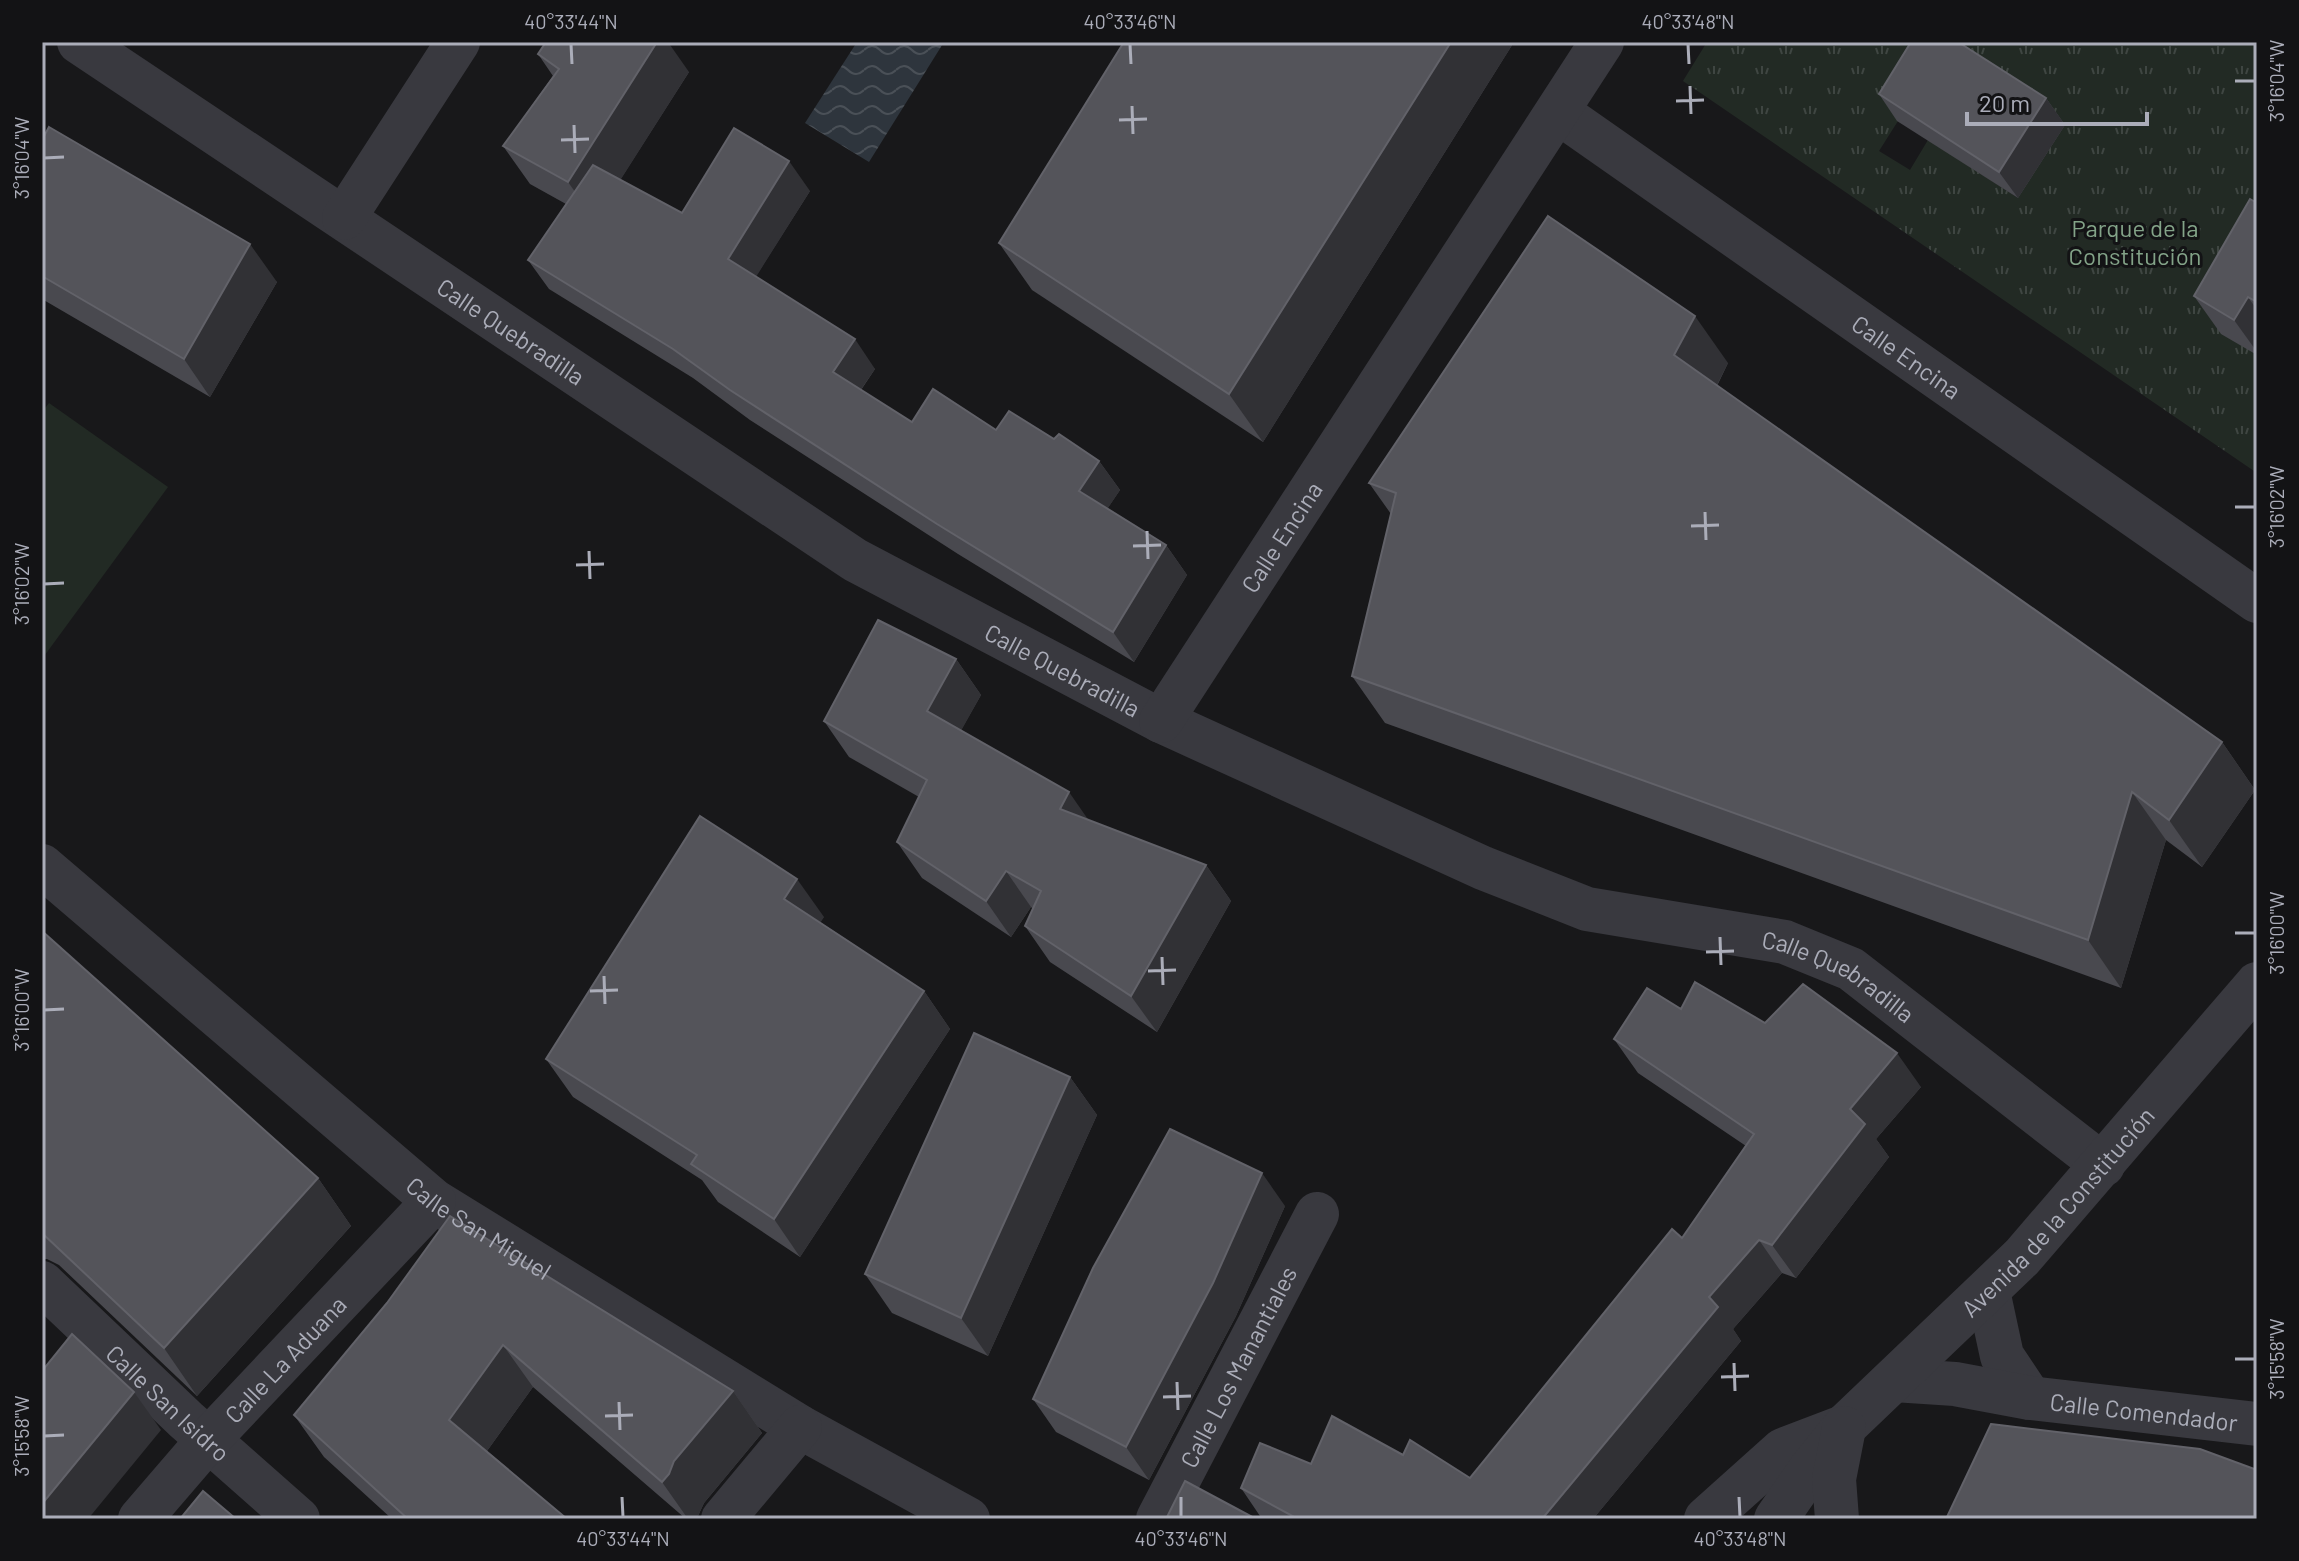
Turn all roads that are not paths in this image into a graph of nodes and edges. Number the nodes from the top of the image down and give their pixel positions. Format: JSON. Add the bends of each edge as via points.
{"nodes":[{"id":1,"x":79,"y":42,"type":"edge"},
{"id":2,"x":458,"y":42,"type":"edge"},
{"id":3,"x":1602,"y":42,"type":"edge"},
{"id":4,"x":1558,"y":112,"type":"junction"},
{"id":5,"x":344,"y":218,"type":"junction"},
{"id":6,"x":2257,"y":601,"type":"edge"},
{"id":7,"x":1161,"y":721,"type":"junction"},
{"id":8,"x":42,"y":866,"type":"edge"},
{"id":9,"x":2257,"y":984,"type":"edge"},
{"id":10,"x":2103,"y":1165,"type":"junction"},
{"id":11,"x":434,"y":1201,"type":"junction"},
{"id":12,"x":1317,"y":1214,"type":"dead end"},
{"id":13,"x":42,"y":1283,"type":"edge"},
{"id":14,"x":1988,"y":1291,"type":"junction"},
{"id":15,"x":1894,"y":1380,"type":"junction"},
{"id":16,"x":2030,"y":1398,"type":"junction"},
{"id":17,"x":2257,"y":1424,"type":"edge"},
{"id":18,"x":1845,"y":1426,"type":"junction"},
{"id":19,"x":800,"y":1427,"type":"junction"},
{"id":20,"x":208,"y":1440,"type":"junction"},
{"id":21,"x":140,"y":1519,"type":"edge"},
{"id":22,"x":298,"y":1519,"type":"edge"},
{"id":23,"x":723,"y":1519,"type":"edge"},
{"id":24,"x":968,"y":1519,"type":"edge"},
{"id":25,"x":1158,"y":1519,"type":"edge"},
{"id":26,"x":1706,"y":1519,"type":"edge"},
{"id":27,"x":1776,"y":1519,"type":"edge"},
{"id":28,"x":1837,"y":1519,"type":"edge"}],
"edges":[{"from":1,"to":5,"type":"street","name":"Calle Quebradilla"},
{"from":2,"to":5,"type":"street"},
{"from":3,"to":4,"type":"street","name":"Calle Encina"},
{"from":4,"to":6,"type":"street","name":"Calle Encina"},
{"from":4,"to":7,"type":"street","name":"Calle Encina"},
{"from":5,"to":7,"type":"street","name":"Calle Quebradilla","via":[[855,560]]},
{"from":7,"to":10,"type":"street","name":"Calle Quebradilla","via":[[1483,868],[1587,909],[1785,942],[1851,969]]},
{"from":8,"to":11,"type":"street","name":"Calle San Miguel"},
{"from":9,"to":10,"type":"street","name":"Avenida de la Constitución"},
{"from":10,"to":14,"type":"street","name":"Avenida de la Constitución"},
{"from":11,"to":19,"type":"street","name":"Calle San Miguel"},
{"from":11,"to":20,"type":"street","name":"Calle La Aduana"},
{"from":12,"to":25,"type":"street","name":"Calle Los Manantiales"},
{"from":13,"to":20,"type":"street","name":"Calle San Isidro"},
{"from":14,"to":15,"type":"street","name":"Avenida de la Constitución"},
{"from":14,"to":16,"type":"street","name":"Calle Comendador","via":[[2002,1356]]},
{"from":15,"to":16,"type":"street","name":"Calle Comendador","via":[[1955,1384]]},
{"from":15,"to":18,"type":"street","name":"Avenida de la Constitución"},
{"from":16,"to":17,"type":"street","name":"Calle Comendador"},
{"from":18,"to":26,"type":"street","name":"Avenida de la Constitución","via":[[1783,1450]]},
{"from":18,"to":27,"type":"street","name":"Avenida de la Constitución"},
{"from":18,"to":28,"type":"street","via":[[1834,1479]]},
{"from":19,"to":23,"type":"street"},
{"from":19,"to":24,"type":"street","name":"Calle San Miguel"},
{"from":20,"to":21,"type":"street","name":"Calle La Aduana"},
{"from":20,"to":22,"type":"street","name":"Calle San Isidro"}]}
